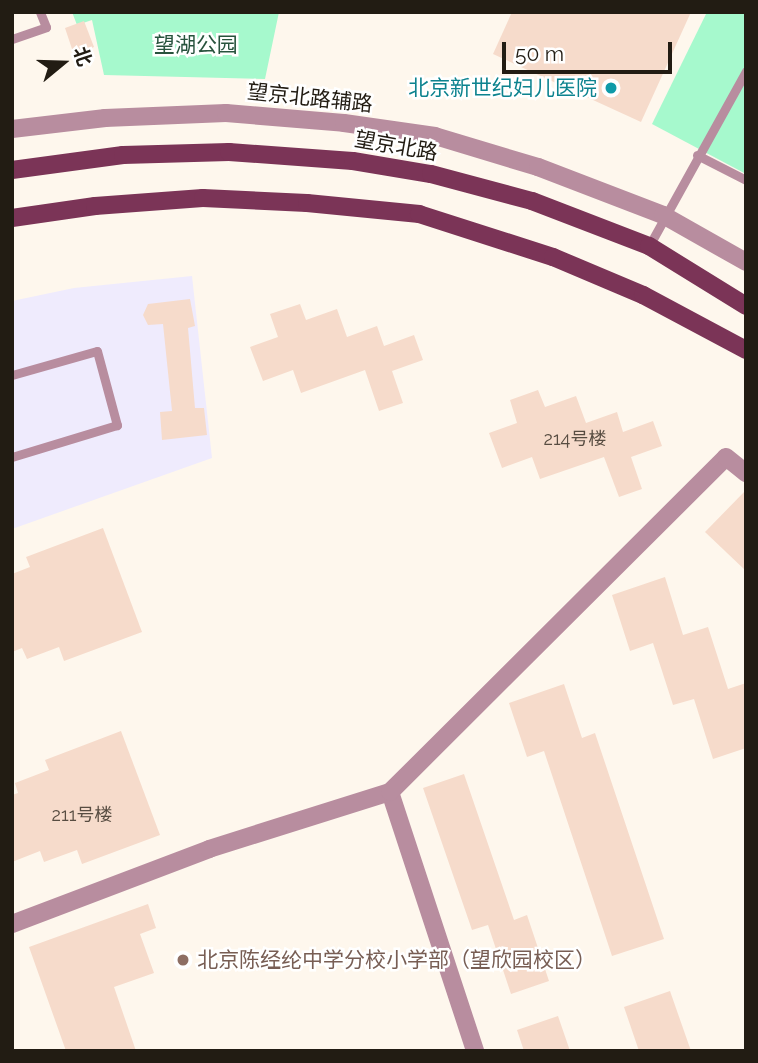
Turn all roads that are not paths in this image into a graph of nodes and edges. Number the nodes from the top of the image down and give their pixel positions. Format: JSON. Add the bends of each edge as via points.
{"nodes":[{"id":1,"x":40,"y":12,"type":"edge"},
{"id":2,"x":12,"y":39,"type":"edge"},
{"id":3,"x":746,"y":71,"type":"edge"},
{"id":4,"x":12,"y":129,"type":"edge"},
{"id":5,"x":698,"y":155,"type":"junction"},
{"id":6,"x":12,"y":170,"type":"edge"},
{"id":7,"x":746,"y":180,"type":"edge"},
{"id":8,"x":663,"y":215,"type":"junction"},
{"id":9,"x":12,"y":218,"type":"edge"},
{"id":10,"x":649,"y":246,"type":"junction"},
{"id":11,"x":746,"y":262,"type":"edge"},
{"id":12,"x":746,"y":306,"type":"edge"},
{"id":13,"x":746,"y":350,"type":"edge"},
{"id":14,"x":12,"y":375,"type":"edge"},
{"id":15,"x":12,"y":457,"type":"edge"},
{"id":16,"x":746,"y":473,"type":"edge"},
{"id":17,"x":390,"y":792,"type":"junction"},
{"id":18,"x":12,"y":924,"type":"edge"},
{"id":19,"x":475,"y":1051,"type":"edge"}],
"edges":[{"from":1,"to":2,"type":"lane","via":[[46,27]]},
{"from":3,"to":5,"type":"lane"},
{"from":4,"to":8,"type":"street","name":"望京北路辅路","via":[[105,118],[226,113],[344,123],[435,136],[538,167]]},
{"from":5,"to":7,"type":"lane"},
{"from":5,"to":8,"type":"lane"},
{"from":6,"to":10,"type":"main road","name":"望京北路","via":[[123,155],[242,152],[353,161],[431,174],[532,201]]},
{"from":8,"to":10,"type":"lane"},
{"from":8,"to":11,"type":"street","name":"望京北路辅路"},
{"from":9,"to":13,"type":"main road","via":[[203,198],[419,214],[553,257],[643,295]]},
{"from":10,"to":12,"type":"main road","name":"望京北路"},
{"from":14,"to":15,"type":"lane","via":[[97,351],[117,425]]},
{"from":16,"to":17,"type":"street","via":[[726,457]]},
{"from":17,"to":18,"type":"street","via":[[209,849]]},
{"from":17,"to":19,"type":"street"}]}
